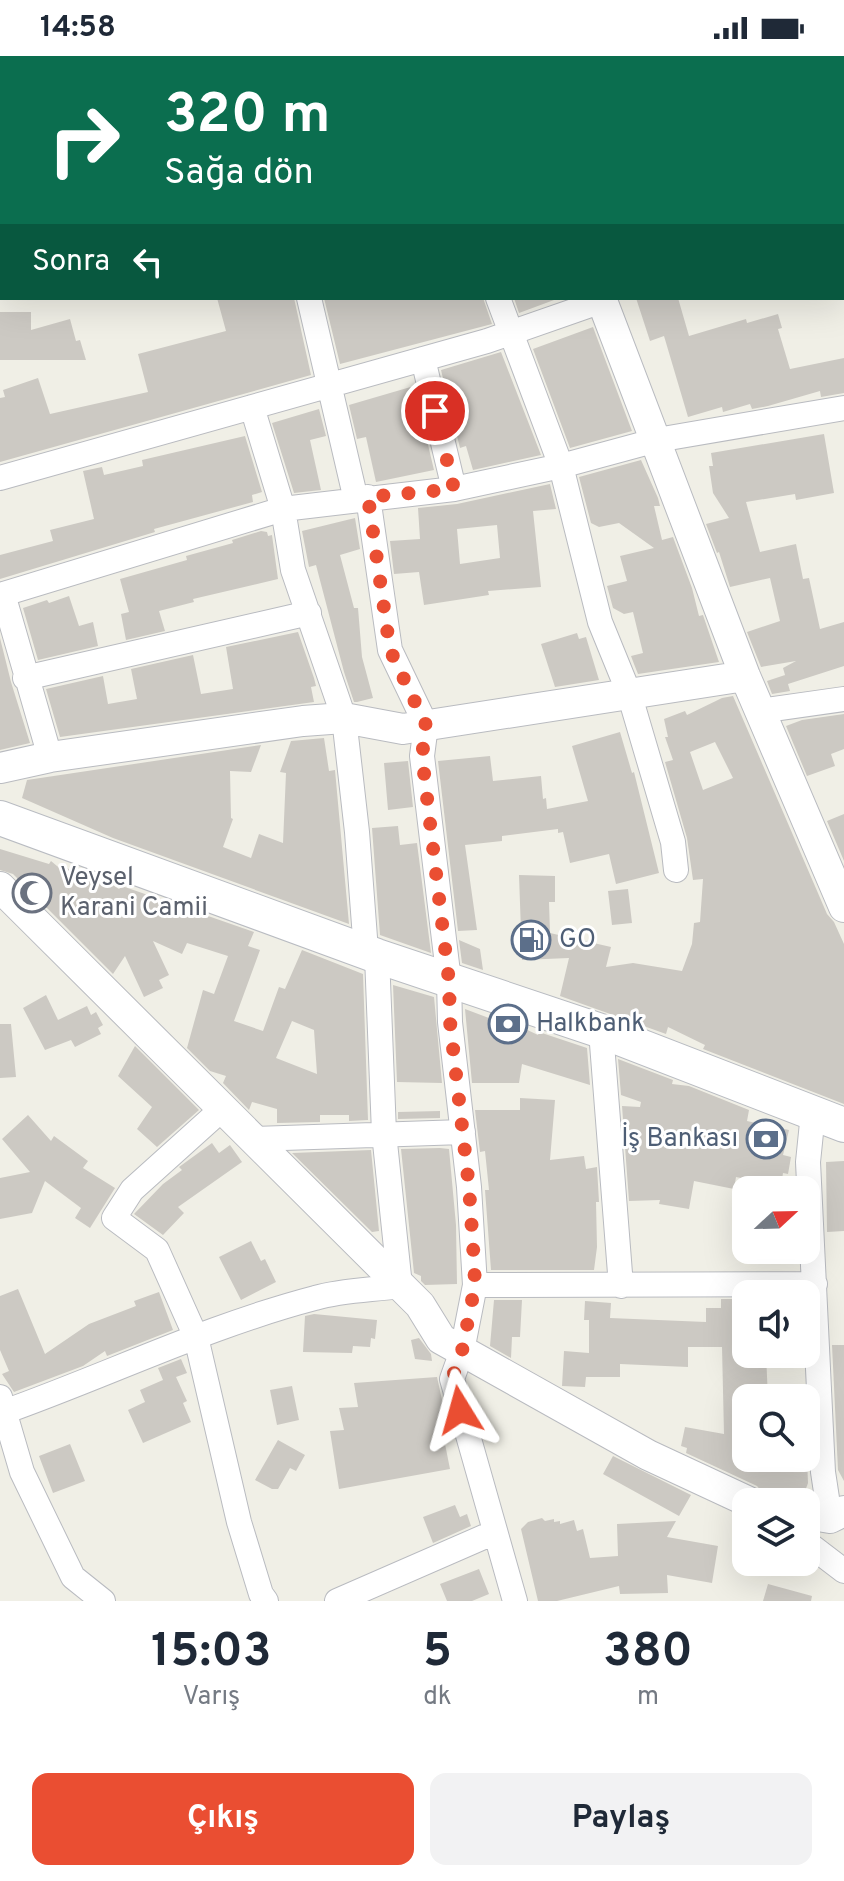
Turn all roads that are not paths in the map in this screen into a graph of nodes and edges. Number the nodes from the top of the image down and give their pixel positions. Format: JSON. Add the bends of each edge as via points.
{"nodes":[{"id":1,"x":309,"y":300,"type":"edge"},
{"id":2,"x":499,"y":300,"type":"edge"},
{"id":3,"x":601,"y":300,"type":"edge"},
{"id":4,"x":510,"y":333,"type":"junction"},
{"id":5,"x":423,"y":359,"type":"junction"},
{"id":6,"x":329,"y":385,"type":"junction"},
{"id":7,"x":252,"y":407,"type":"junction"},
{"id":8,"x":844,"y":408,"type":"edge"},
{"id":9,"x":657,"y":440,"type":"junction"},
{"id":10,"x":561,"y":466,"type":"junction"},
{"id":11,"x":0,"y":478,"type":"edge"},
{"id":12,"x":454,"y":489,"type":"junction"},
{"id":13,"x":362,"y":499,"type":"junction"},
{"id":14,"x":283,"y":509,"type":"junction"},
{"id":15,"x":2,"y":594,"type":"edge"},
{"id":16,"x":309,"y":613,"type":"junction"},
{"id":17,"x":745,"y":676,"type":"junction"},
{"id":18,"x":25,"y":678,"type":"junction"},
{"id":19,"x":629,"y":693,"type":"junction"},
{"id":20,"x":844,"y":699,"type":"edge"},
{"id":21,"x":759,"y":711,"type":"junction"},
{"id":22,"x":344,"y":718,"type":"junction"},
{"id":23,"x":426,"y":725,"type":"junction"},
{"id":24,"x":50,"y":757,"type":"junction"},
{"id":25,"x":0,"y":768,"type":"edge"},
{"id":26,"x":0,"y":818,"type":"edge"},
{"id":27,"x":676,"y":870,"type":"dead end"},
{"id":28,"x":0,"y":887,"type":"edge"},
{"id":29,"x":844,"y":907,"type":"edge"},
{"id":30,"x":371,"y":953,"type":"junction"},
{"id":31,"x":449,"y":981,"type":"junction"},
{"id":32,"x":601,"y":1031,"type":"junction"},
{"id":33,"x":222,"y":1109,"type":"junction"},
{"id":34,"x":828,"y":1119,"type":"edge"},
{"id":35,"x":463,"y":1132,"type":"junction"},
{"id":36,"x":384,"y":1133,"type":"junction"},
{"id":37,"x":252,"y":1139,"type":"junction"},
{"id":38,"x":815,"y":1280,"type":"edge"},
{"id":39,"x":475,"y":1285,"type":"junction"},
{"id":40,"x":732,"y":1285,"type":"edge"},
{"id":41,"x":400,"y":1286,"type":"junction"},
{"id":42,"x":621,"y":1286,"type":"junction"},
{"id":43,"x":196,"y":1337,"type":"junction"},
{"id":44,"x":462,"y":1351,"type":"junction"},
{"id":45,"x":819,"y":1368,"type":"edge"},
{"id":46,"x":1,"y":1407,"type":"edge"},
{"id":47,"x":732,"y":1494,"type":"edge"},
{"id":48,"x":827,"y":1514,"type":"edge"},
{"id":49,"x":495,"y":1532,"type":"junction"},
{"id":50,"x":820,"y":1553,"type":"edge"},
{"id":51,"x":844,"y":1571,"type":"edge"},
{"id":52,"x":103,"y":1601,"type":"edge"},
{"id":53,"x":266,"y":1601,"type":"edge"},
{"id":54,"x":337,"y":1601,"type":"edge"},
{"id":55,"x":515,"y":1601,"type":"edge"}],
"edges":[{"from":1,"to":6,"type":"street"},
{"from":2,"to":4,"type":"street"},
{"from":3,"to":4,"type":"street"},
{"from":3,"to":9,"type":"street"},
{"from":4,"to":5,"type":"street"},
{"from":4,"to":10,"type":"street"},
{"from":5,"to":6,"type":"street"},
{"from":5,"to":12,"type":"street"},
{"from":6,"to":7,"type":"street"},
{"from":6,"to":13,"type":"street"},
{"from":7,"to":11,"type":"street"},
{"from":7,"to":14,"type":"street"},
{"from":8,"to":9,"type":"street"},
{"from":9,"to":10,"type":"street"},
{"from":9,"to":17,"type":"street"},
{"from":10,"to":12,"type":"street"},
{"from":10,"to":19,"type":"street","via":[[600,622]]},
{"from":12,"to":13,"type":"street"},
{"from":13,"to":14,"type":"street"},
{"from":13,"to":23,"type":"street","via":[[390,650]]},
{"from":14,"to":15,"type":"street"},
{"from":14,"to":16,"type":"street","via":[[293,570]]},
{"from":15,"to":18,"type":"street"},
{"from":16,"to":18,"type":"street"},
{"from":16,"to":22,"type":"street"},
{"from":17,"to":19,"type":"street"},
{"from":17,"to":21,"type":"street"},
{"from":18,"to":24,"type":"street"},
{"from":19,"to":23,"type":"street"},
{"from":19,"to":27,"type":"street","via":[[673,842]]},
{"from":20,"to":21,"type":"street"},
{"from":21,"to":29,"type":"street"},
{"from":22,"to":23,"type":"street","via":[[403,729]]},
{"from":22,"to":24,"type":"street"},
{"from":22,"to":30,"type":"street"},
{"from":23,"to":31,"type":"street","via":[[422,756]]},
{"from":24,"to":25,"type":"street"},
{"from":26,"to":30,"type":"main road"},
{"from":28,"to":33,"type":"street"},
{"from":30,"to":31,"type":"main road"},
{"from":30,"to":36,"type":"street"},
{"from":31,"to":32,"type":"main road"},
{"from":31,"to":35,"type":"street"},
{"from":32,"to":34,"type":"main road"},
{"from":32,"to":42,"type":"street"},
{"from":33,"to":37,"type":"street"},
{"from":33,"to":43,"type":"street","via":[[132,1190],[114,1218],[157,1250]]},
{"from":34,"to":38,"type":"street","via":[[808,1162]]},
{"from":35,"to":36,"type":"street"},
{"from":35,"to":39,"type":"street"},
{"from":36,"to":37,"type":"street"},
{"from":36,"to":41,"type":"street"},
{"from":37,"to":41,"type":"street"},
{"from":39,"to":42,"type":"street"},
{"from":39,"to":44,"type":"street"},
{"from":40,"to":42,"type":"street"},
{"from":41,"to":43,"type":"street","via":[[317,1297]]},
{"from":41,"to":44,"type":"street","via":[[420,1305],[441,1339]]},
{"from":43,"to":46,"type":"street"},
{"from":43,"to":53,"type":"street","via":[[239,1522]]},
{"from":44,"to":47,"type":"street","via":[[648,1455]]},
{"from":44,"to":49,"type":"street","via":[[452,1379]]},
{"from":45,"to":48,"type":"street"},
{"from":46,"to":52,"type":"street","via":[[22,1472],[73,1577]]},
{"from":49,"to":54,"type":"street"},
{"from":49,"to":55,"type":"street"},
{"from":50,"to":51,"type":"street"}]}
